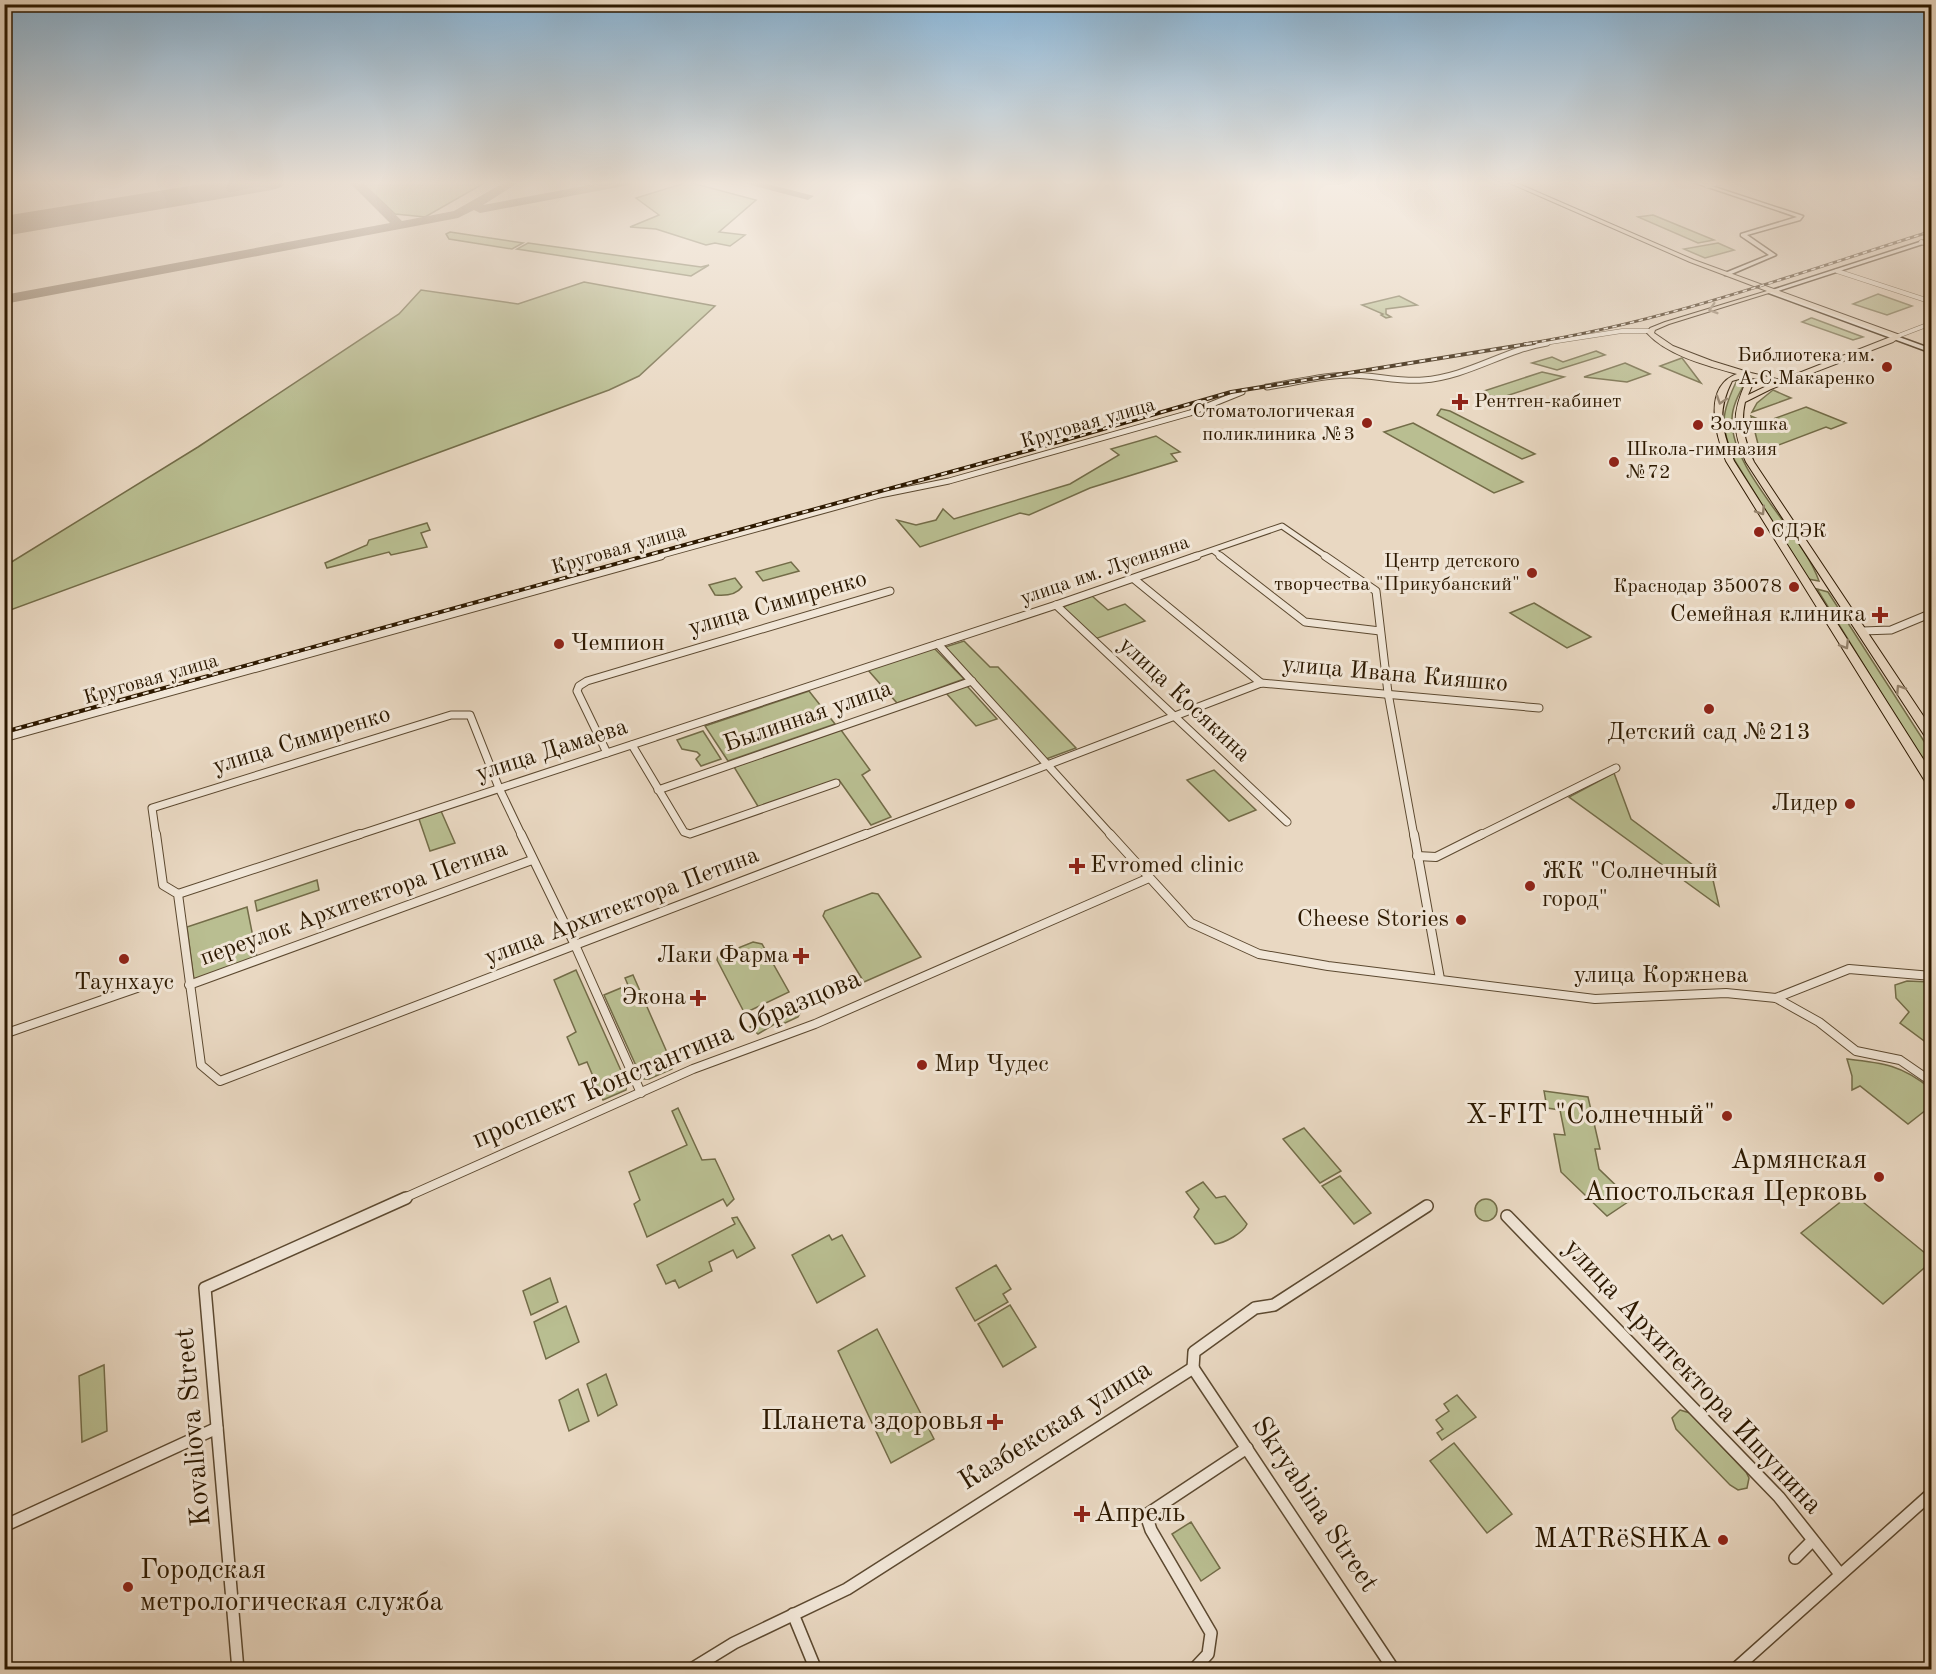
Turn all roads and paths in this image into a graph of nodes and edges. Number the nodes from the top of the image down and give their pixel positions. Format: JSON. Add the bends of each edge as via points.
{"nodes":[{"id":1,"x":1681,"y":259,"type":"edge"},
{"id":2,"x":1689,"y":259,"type":"edge"},
{"id":3,"x":1763,"y":259,"type":"edge"},
{"id":4,"x":1871,"y":259,"type":"edge"},
{"id":5,"x":1837,"y":271,"type":"junction"},
{"id":6,"x":1727,"y":274,"type":"junction"},
{"id":7,"x":1771,"y":292,"type":"junction"},
{"id":8,"x":1932,"y":302,"type":"edge"},
{"id":9,"x":1932,"y":323,"type":"edge"},
{"id":10,"x":1650,"y":331,"type":"junction"},
{"id":11,"x":1897,"y":337,"type":"junction"},
{"id":12,"x":1932,"y":350,"type":"edge"},
{"id":13,"x":1704,"y":360,"type":"junction"},
{"id":14,"x":1787,"y":379,"type":"junction"},
{"id":15,"x":1729,"y":380,"type":"junction"},
{"id":16,"x":1267,"y":387,"type":"dead end"},
{"id":17,"x":1242,"y":392,"type":"dead end"},
{"id":18,"x":1741,"y":398,"type":"junction"},
{"id":19,"x":1214,"y":551,"type":"junction"},
{"id":20,"x":1825,"y":576,"type":"junction"},
{"id":21,"x":1803,"y":578,"type":"junction"},
{"id":22,"x":1134,"y":579,"type":"junction"},
{"id":23,"x":890,"y":591,"type":"dead end"},
{"id":24,"x":1812,"y":591,"type":"junction"},
{"id":25,"x":1839,"y":597,"type":"junction"},
{"id":26,"x":1056,"y":605,"type":"junction"},
{"id":27,"x":1932,"y":613,"type":"edge"},
{"id":28,"x":1862,"y":631,"type":"junction"},
{"id":29,"x":1380,"y":632,"type":"junction"},
{"id":30,"x":938,"y":644,"type":"junction"},
{"id":31,"x":972,"y":681,"type":"junction"},
{"id":32,"x":1261,"y":683,"type":"junction"},
{"id":33,"x":1388,"y":693,"type":"junction"},
{"id":34,"x":1539,"y":708,"type":"dead end"},
{"id":35,"x":1175,"y":717,"type":"junction"},
{"id":36,"x":4,"y":738,"type":"edge"},
{"id":37,"x":1932,"y":738,"type":"edge"},
{"id":38,"x":632,"y":745,"type":"junction"},
{"id":39,"x":607,"y":753,"type":"junction"},
{"id":40,"x":1048,"y":765,"type":"junction"},
{"id":41,"x":1616,"y":768,"type":"dead end"},
{"id":42,"x":836,"y":783,"type":"dead end"},
{"id":43,"x":1932,"y":783,"type":"edge"},
{"id":44,"x":499,"y":788,"type":"junction"},
{"id":45,"x":657,"y":790,"type":"junction"},
{"id":46,"x":1287,"y":822,"type":"dead end"},
{"id":47,"x":1417,"y":856,"type":"junction"},
{"id":48,"x":532,"y":860,"type":"junction"},
{"id":49,"x":1149,"y":878,"type":"junction"},
{"id":50,"x":178,"y":894,"type":"junction"},
{"id":51,"x":576,"y":947,"type":"junction"},
{"id":52,"x":1932,"y":976,"type":"edge"},
{"id":53,"x":1440,"y":979,"type":"junction"},
{"id":54,"x":189,"y":985,"type":"junction"},
{"id":55,"x":137,"y":988,"type":"dead end"},
{"id":56,"x":1776,"y":998,"type":"junction"},
{"id":57,"x":4,"y":1034,"type":"edge"},
{"id":58,"x":1932,"y":1082,"type":"edge"},
{"id":59,"x":641,"y":1093,"type":"junction"},
{"id":60,"x":1427,"y":1206,"type":"dead end"},
{"id":61,"x":1507,"y":1216,"type":"dead end"},
{"id":62,"x":205,"y":1288,"type":"joint"},
{"id":63,"x":1193,"y":1368,"type":"junction"},
{"id":64,"x":217,"y":1428,"type":"junction"},
{"id":65,"x":1247,"y":1448,"type":"junction"},
{"id":66,"x":1932,"y":1493,"type":"edge"},
{"id":67,"x":4,"y":1526,"type":"edge"},
{"id":68,"x":1812,"y":1541,"type":"junction"},
{"id":69,"x":1795,"y":1558,"type":"dead end"},
{"id":70,"x":1840,"y":1574,"type":"junction"},
{"id":71,"x":793,"y":1614,"type":"junction"},
{"id":72,"x":238,"y":1670,"type":"edge"},
{"id":73,"x":690,"y":1670,"type":"edge"},
{"id":74,"x":816,"y":1670,"type":"edge"},
{"id":75,"x":1193,"y":1670,"type":"edge"},
{"id":76,"x":1394,"y":1670,"type":"edge"},
{"id":77,"x":1734,"y":1670,"type":"edge"}],
"edges":[{"from":1,"to":7,"type":"main road"},
{"from":2,"to":6,"type":"main road"},
{"from":3,"to":6,"type":"street"},
{"from":4,"to":5,"type":"street"},
{"from":5,"to":7,"type":"street"},
{"from":5,"to":8,"type":"street"},
{"from":6,"to":7,"type":"main road"},
{"from":7,"to":10,"type":"main road","one_way":true,"via":[[1667,322]]},
{"from":7,"to":11,"type":"main road"},
{"from":9,"to":11,"type":"street"},
{"from":10,"to":13,"type":"main road","via":[[1658,341]]},
{"from":10,"to":16,"type":"street","via":[[1622,331],[1528,346],[1481,365],[1424,380],[1356,375]]},
{"from":11,"to":12,"type":"street"},
{"from":11,"to":14,"type":"main road"},
{"from":13,"to":14,"type":"main road","via":[[1764,380]]},
{"from":13,"to":15,"type":"main road","via":[[1727,372]]},
{"from":14,"to":18,"type":"main road"},
{"from":15,"to":18,"type":"main road","via":[[1739,376],[1750,380]]},
{"from":15,"to":21,"type":"main road","one_way":true,"via":[[1718,406],[1717,430],[1737,473]]},
{"from":17,"to":36,"type":"street","name":"Круговая улица","via":[[1190,412],[949,481],[869,498]]},
{"from":18,"to":20,"type":"main road","via":[[1738,429],[1750,462]]},
{"from":19,"to":22,"type":"street","name":"улица им. Лусиняна"},
{"from":19,"to":29,"type":"street","via":[[1305,622]]},
{"from":19,"to":29,"type":"street","name":"улица им. Лусиняна","via":[[1282,526],[1376,591]]},
{"from":20,"to":21,"type":"main road","via":[[1821,583]]},
{"from":20,"to":25,"type":"main road"},
{"from":21,"to":24,"type":"main road"},
{"from":22,"to":26,"type":"street","name":"улица им. Лусиняна"},
{"from":22,"to":32,"type":"street"},
{"from":23,"to":39,"type":"street","name":"улица Симиренко","via":[[587,681],[577,691]]},
{"from":24,"to":25,"type":"main road","via":[[1820,587]]},
{"from":24,"to":43,"type":"main road","one_way":true},
{"from":25,"to":28,"type":"main road"},
{"from":26,"to":30,"type":"street","name":"улица им. Лусиняна"},
{"from":26,"to":35,"type":"street","name":"улица Косякина"},
{"from":27,"to":28,"type":"street","via":[[1892,630]]},
{"from":37,"to":28,"type":"main road","one_way":true},
{"from":29,"to":33,"type":"street"},
{"from":30,"to":31,"type":"street","name":"улица Коржнева"},
{"from":30,"to":38,"type":"street","name":"улица Дамаева"},
{"from":31,"to":40,"type":"street","name":"улица Коржнева"},
{"from":31,"to":45,"type":"street","name":"Былинная улица"},
{"from":32,"to":33,"type":"street","name":"улица Ивана Кияшко"},
{"from":32,"to":35,"type":"street","name":"улица Ивана Кияшко"},
{"from":33,"to":34,"type":"street","name":"улица Ивана Кияшко"},
{"from":33,"to":47,"type":"street"},
{"from":35,"to":40,"type":"street","name":"улица Ивана Кияшко"},
{"from":35,"to":46,"type":"street","name":"улица Косякина"},
{"from":38,"to":39,"type":"street","name":"улица Дамаева"},
{"from":38,"to":45,"type":"street"},
{"from":39,"to":44,"type":"street","name":"улица Дамаева"},
{"from":40,"to":49,"type":"street","name":"улица Коржнева"},
{"from":40,"to":51,"type":"street","name":"улица Архитектора Петина"},
{"from":41,"to":47,"type":"street","via":[[1437,857]]},
{"from":42,"to":45,"type":"street","via":[[690,834],[684,832]]},
{"from":44,"to":48,"type":"street"},
{"from":44,"to":50,"type":"street","name":"улица Дамаева"},
{"from":44,"to":50,"type":"street","name":"улица Симиренко","via":[[473,719],[465,714],[451,715],[152,808],[163,885]]},
{"from":47,"to":53,"type":"street"},
{"from":48,"to":51,"type":"street"},
{"from":48,"to":54,"type":"street","name":"переулок Архитектора Петина"},
{"from":49,"to":53,"type":"street","name":"улица Коржнева","via":[[1191,923],[1258,954]]},
{"from":49,"to":59,"type":"street","name":"проспект Константина Образцова","via":[[815,1024],[693,1069]]},
{"from":50,"to":54,"type":"street"},
{"from":51,"to":54,"type":"street","name":"улица Архитектора Петина","via":[[220,1081],[201,1065]]},
{"from":51,"to":59,"type":"street"},
{"from":52,"to":56,"type":"street","via":[[1849,969]]},
{"from":53,"to":56,"type":"street","name":"улица Коржнева","via":[[1595,999],[1726,993]]},
{"from":55,"to":57,"type":"street"},
{"from":56,"to":58,"type":"street","name":"улица Коржнева","via":[[1819,1022],[1856,1051],[1900,1060]]},
{"from":59,"to":62,"type":"street","name":"проспект Константина Образцова"},
{"from":60,"to":63,"type":"street","via":[[1274,1305],[1255,1308],[1194,1352]]},
{"from":61,"to":68,"type":"street","name":"улица Архитектора Ишунина","via":[[1779,1497]]},
{"from":62,"to":64,"type":"street","name":"Kovaliova Street"},
{"from":63,"to":65,"type":"street","name":"Skryabina Street"},
{"from":63,"to":71,"type":"street","name":"Казбекская улица","via":[[847,1588]]},
{"from":64,"to":67,"type":"street"},
{"from":64,"to":72,"type":"street","name":"Kovaliova Street"},
{"from":65,"to":75,"type":"street","via":[[1146,1515],[1211,1633],[1208,1658]]},
{"from":65,"to":76,"type":"street","name":"Skryabina Street"},
{"from":66,"to":70,"type":"street"},
{"from":68,"to":69,"type":"street"},
{"from":68,"to":70,"type":"street","name":"улица Архитектора Ишунина"},
{"from":70,"to":77,"type":"street"},
{"from":71,"to":73,"type":"street","name":"Казбекская улица"},
{"from":71,"to":74,"type":"street"}]}
